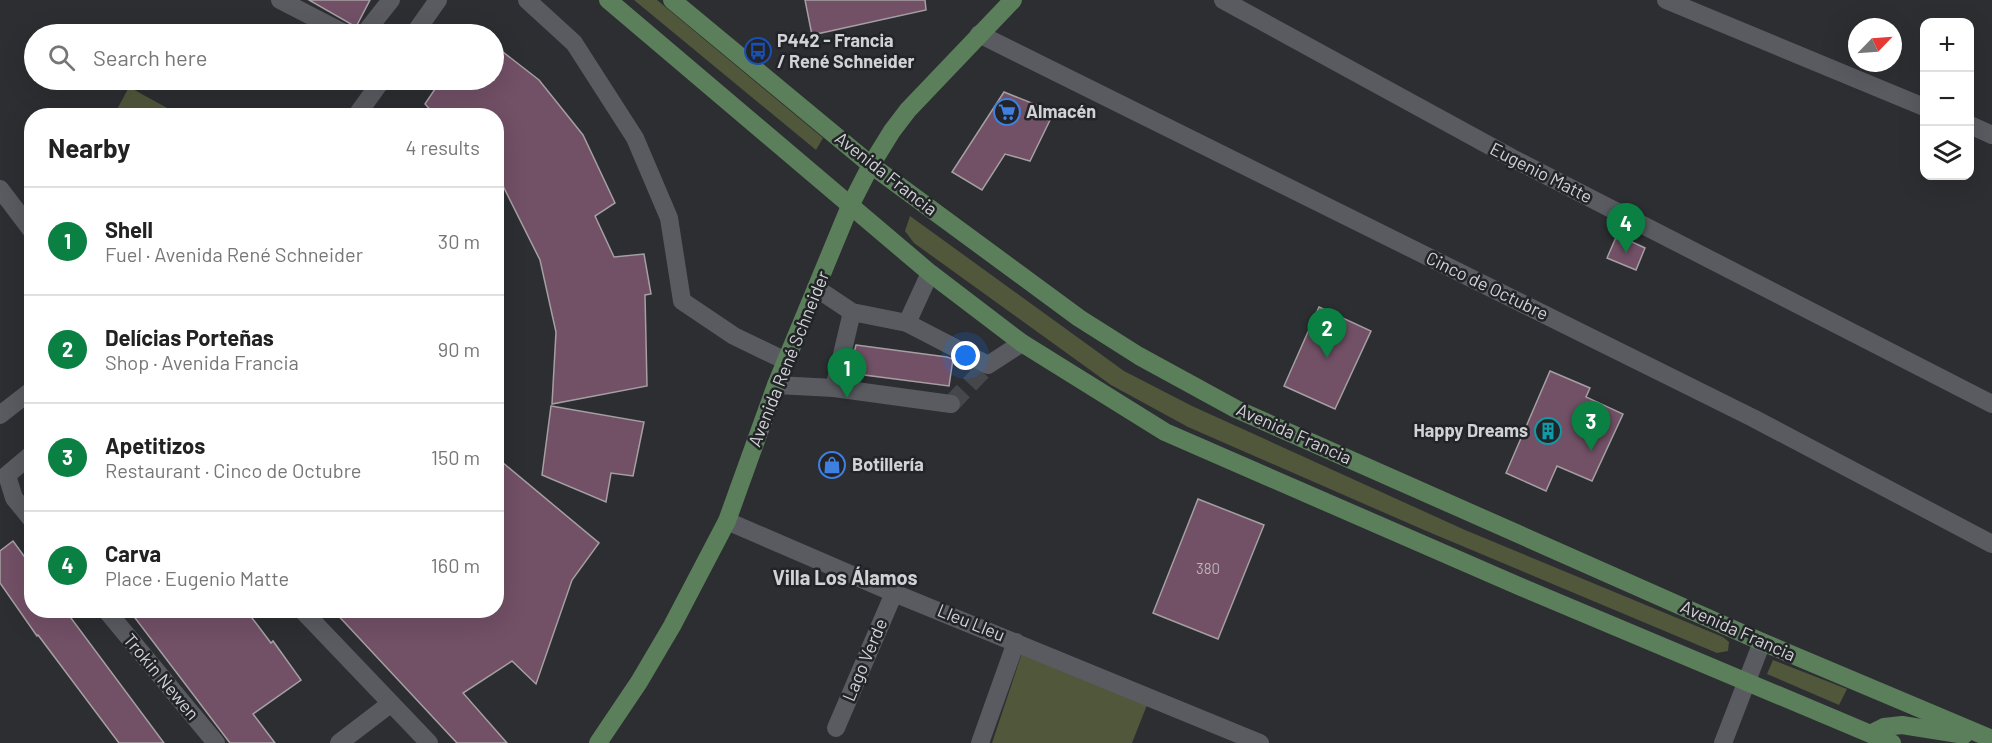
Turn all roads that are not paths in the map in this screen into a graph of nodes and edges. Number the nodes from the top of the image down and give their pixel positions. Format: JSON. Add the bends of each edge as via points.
{"nodes":[{"id":1,"x":280,"y":0,"type":"edge"},
{"id":2,"x":391,"y":0,"type":"edge"},
{"id":3,"x":438,"y":0,"type":"edge"},
{"id":4,"x":527,"y":0,"type":"edge"},
{"id":5,"x":608,"y":0,"type":"edge"},
{"id":6,"x":672,"y":0,"type":"edge"},
{"id":7,"x":1013,"y":0,"type":"edge"},
{"id":8,"x":1223,"y":0,"type":"edge"},
{"id":9,"x":1666,"y":0,"type":"edge"},
{"id":10,"x":327,"y":24,"type":"edge"},
{"id":11,"x":372,"y":24,"type":"edge"},
{"id":12,"x":421,"y":24,"type":"edge"},
{"id":13,"x":979,"y":34,"type":"junction"},
{"id":14,"x":375,"y":90,"type":"edge"},
{"id":15,"x":1920,"y":105,"type":"edge"},
{"id":16,"x":362,"y":108,"type":"edge"},
{"id":17,"x":1972,"y":126,"type":"edge"},
{"id":18,"x":1992,"y":135,"type":"edge"},
{"id":19,"x":871,"y":165,"type":"junction"},
{"id":20,"x":0,"y":189,"type":"edge"},
{"id":21,"x":850,"y":206,"type":"junction"},
{"id":22,"x":24,"y":220,"type":"edge"},
{"id":23,"x":930,"y":273,"type":"junction"},
{"id":24,"x":816,"y":288,"type":"junction"},
{"id":25,"x":852,"y":312,"type":"junction"},
{"id":26,"x":907,"y":323,"type":"junction"},
{"id":27,"x":1022,"y":343,"type":"junction"},
{"id":28,"x":786,"y":361,"type":"junction"},
{"id":29,"x":776,"y":385,"type":"junction"},
{"id":30,"x":834,"y":388,"type":"junction"},
{"id":31,"x":24,"y":396,"type":"edge"},
{"id":32,"x":951,"y":404,"type":"dead end"},
{"id":33,"x":1992,"y":404,"type":"edge"},
{"id":34,"x":0,"y":415,"type":"edge"},
{"id":35,"x":24,"y":461,"type":"edge"},
{"id":36,"x":24,"y":510,"type":"edge"},
{"id":37,"x":727,"y":521,"type":"junction"},
{"id":38,"x":1992,"y":544,"type":"edge"},
{"id":39,"x":894,"y":593,"type":"junction"},
{"id":40,"x":113,"y":618,"type":"edge"},
{"id":41,"x":309,"y":618,"type":"edge"},
{"id":42,"x":1016,"y":642,"type":"junction"},
{"id":43,"x":1762,"y":642,"type":"junction"},
{"id":44,"x":1746,"y":682,"type":"junction"},
{"id":45,"x":390,"y":704,"type":"junction"},
{"id":46,"x":836,"y":728,"type":"dead end"},
{"id":47,"x":1872,"y":733,"type":"junction"},
{"id":48,"x":1992,"y":740,"type":"edge"},
{"id":49,"x":216,"y":743,"type":"edge"},
{"id":50,"x":339,"y":743,"type":"edge"},
{"id":51,"x":429,"y":743,"type":"edge"},
{"id":52,"x":598,"y":743,"type":"edge"},
{"id":53,"x":980,"y":743,"type":"edge"},
{"id":54,"x":1260,"y":743,"type":"edge"},
{"id":55,"x":1723,"y":743,"type":"edge"},
{"id":56,"x":1892,"y":743,"type":"edge"}],
"edges":[{"from":1,"to":10,"type":"street"},
{"from":2,"to":11,"type":"street"},
{"from":3,"to":12,"type":"street"},
{"from":4,"to":28,"type":"street","via":[[574,43],[635,138],[669,218],[682,301],[734,336]]},
{"from":5,"to":21,"type":"main road"},
{"from":6,"to":19,"type":"main road","name":"Avenida Francia"},
{"from":7,"to":13,"type":"main road","name":"Avenida René Schneider"},
{"from":8,"to":33,"type":"street","name":"Eugenio Matte","via":[[1512,158]]},
{"from":9,"to":15,"type":"street"},
{"from":13,"to":19,"type":"main road","name":"Avenida René Schneider","via":[[908,110]]},
{"from":13,"to":38,"type":"street","name":"Cinco de Octubre","via":[[1753,418]]},
{"from":14,"to":16,"type":"street"},
{"from":17,"to":18,"type":"street"},
{"from":19,"to":21,"type":"main road","name":"Avenida René Schneider"},
{"from":19,"to":43,"type":"main road","name":"Avenida Francia","via":[[1079,318],[1186,384]]},
{"from":20,"to":22,"type":"street"},
{"from":21,"to":23,"type":"main road"},
{"from":21,"to":24,"type":"main road","name":"Avenida René Schneider"},
{"from":23,"to":26,"type":"street"},
{"from":23,"to":27,"type":"main road"},
{"from":24,"to":25,"type":"street"},
{"from":24,"to":28,"type":"main road","name":"Avenida René Schneider"},
{"from":25,"to":26,"type":"street"},
{"from":25,"to":30,"type":"street"},
{"from":26,"to":27,"type":"street","via":[[988,365]]},
{"from":27,"to":44,"type":"main road","via":[[1165,432]]},
{"from":28,"to":29,"type":"main road","name":"Avenida René Schneider"},
{"from":29,"to":30,"type":"street"},
{"from":29,"to":37,"type":"main road","name":"Avenida René Schneider"},
{"from":30,"to":32,"type":"street"},
{"from":31,"to":34,"type":"street"},
{"from":35,"to":36,"type":"street","via":[[7,475],[14,498]]},
{"from":37,"to":39,"type":"street","name":"Lleu Lleu"},
{"from":37,"to":52,"type":"main road","name":"Avenida René Schneider","via":[[672,626]]},
{"from":39,"to":42,"type":"street","name":"Lleu Lleu"},
{"from":39,"to":46,"type":"street","name":"Lago Verde"},
{"from":40,"to":49,"type":"street","name":"Trokin Newen"},
{"from":41,"to":45,"type":"street"},
{"from":42,"to":53,"type":"street","name":"Lleu Lleu"},
{"from":42,"to":54,"type":"street","name":"Lleu Lleu"},
{"from":43,"to":44,"type":"street"},
{"from":43,"to":48,"type":"main road","name":"Avenida Francia"},
{"from":44,"to":47,"type":"main road"},
{"from":44,"to":55,"type":"street"},
{"from":45,"to":50,"type":"street"},
{"from":45,"to":51,"type":"street"},
{"from":47,"to":48,"type":"main road","via":[[1902,725]]},
{"from":47,"to":56,"type":"main road"}]}
